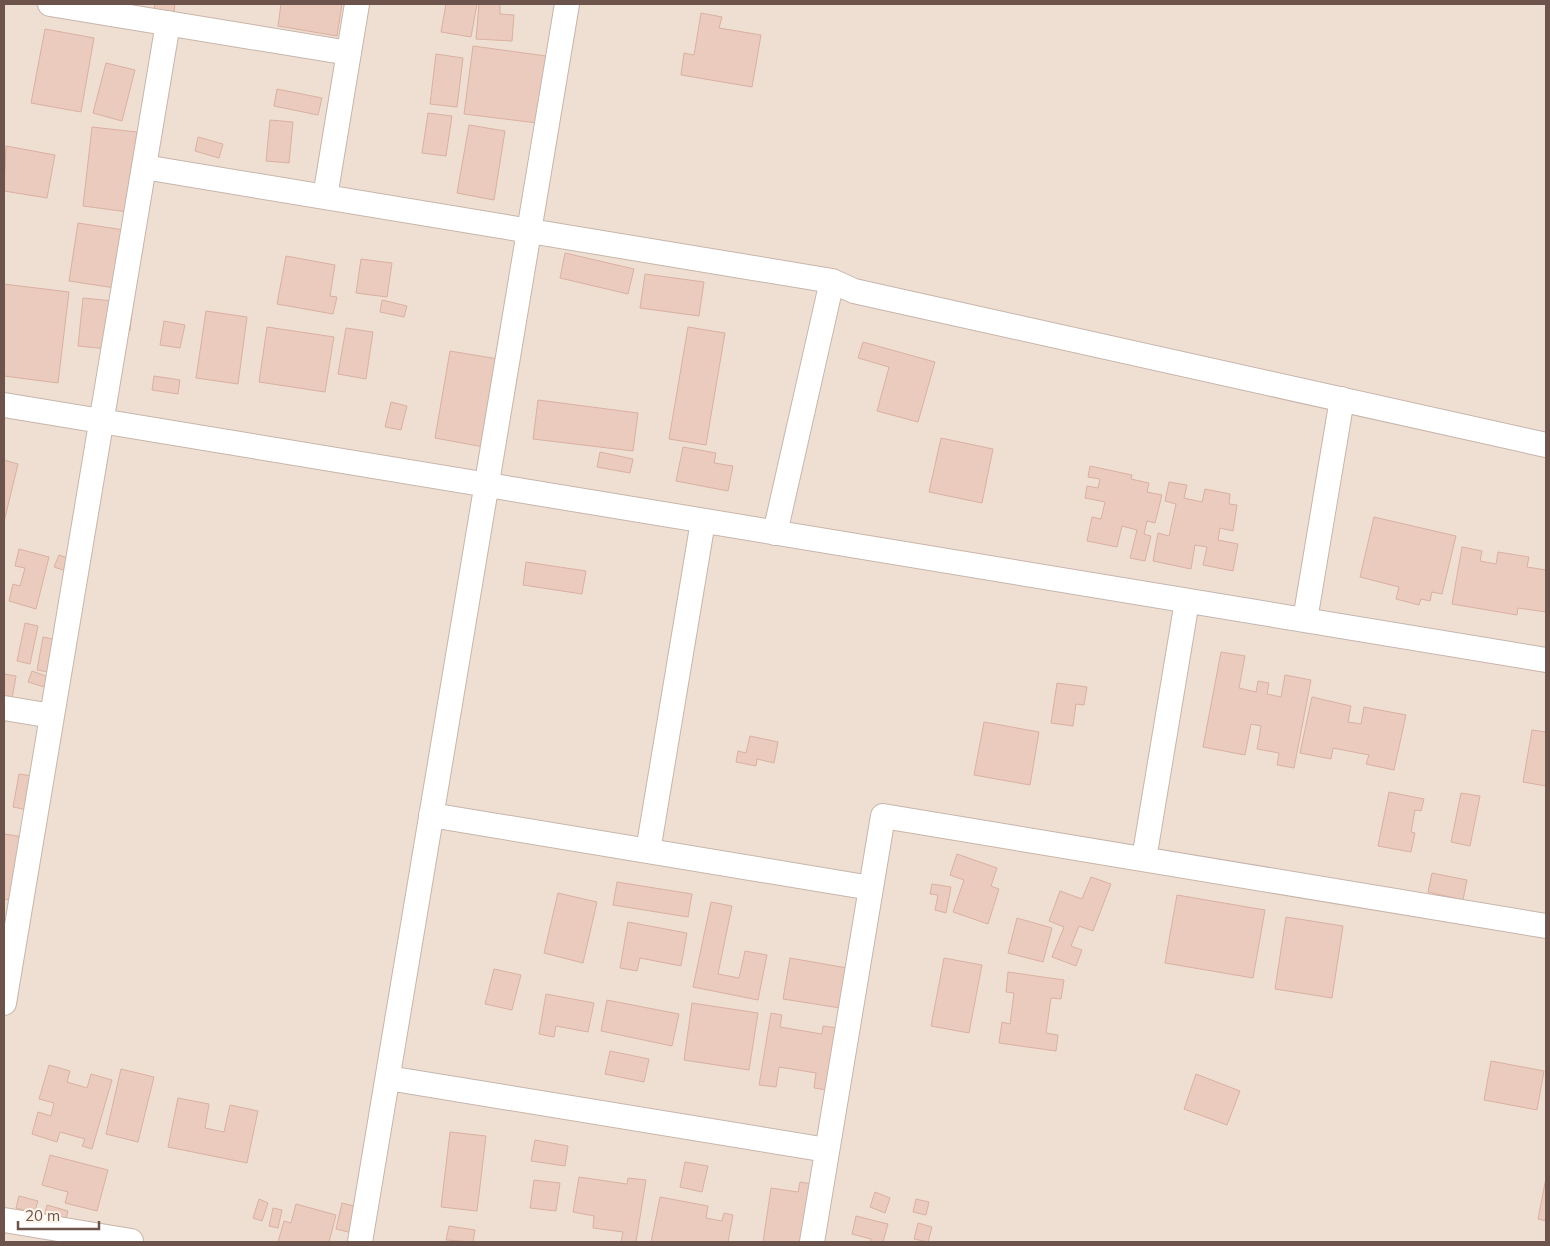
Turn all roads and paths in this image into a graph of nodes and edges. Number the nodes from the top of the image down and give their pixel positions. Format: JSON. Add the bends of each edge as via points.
{"nodes":[{"id":1,"x":50,"y":4,"type":"edge"},
{"id":2,"x":357,"y":4,"type":"edge"},
{"id":3,"x":568,"y":4,"type":"edge"},
{"id":4,"x":168,"y":23,"type":"junction"},
{"id":5,"x":349,"y":53,"type":"junction"},
{"id":6,"x":144,"y":167,"type":"junction"},
{"id":7,"x":325,"y":197,"type":"junction"},
{"id":8,"x":529,"y":231,"type":"junction"},
{"id":9,"x":832,"y":281,"type":"junction"},
{"id":10,"x":1342,"y":399,"type":"junction"},
{"id":11,"x":4,"y":406,"type":"edge"},
{"id":12,"x":101,"y":422,"type":"junction"},
{"id":13,"x":1546,"y":444,"type":"edge"},
{"id":14,"x":487,"y":485,"type":"junction"},
{"id":15,"x":703,"y":521,"type":"junction"},
{"id":16,"x":775,"y":533,"type":"junction"},
{"id":17,"x":1187,"y":600,"type":"junction"},
{"id":18,"x":1305,"y":620,"type":"junction"},
{"id":19,"x":1546,"y":660,"type":"edge"},
{"id":20,"x":4,"y":708,"type":"edge"},
{"id":21,"x":52,"y":716,"type":"junction"},
{"id":22,"x":432,"y":815,"type":"junction"},
{"id":23,"x":648,"y":851,"type":"junction"},
{"id":24,"x":1144,"y":859,"type":"junction"},
{"id":25,"x":871,"y":888,"type":"junction"},
{"id":26,"x":1546,"y":926,"type":"edge"},
{"id":27,"x":4,"y":1004,"type":"edge"},
{"id":28,"x":388,"y":1078,"type":"junction"},
{"id":29,"x":827,"y":1150,"type":"junction"},
{"id":30,"x":4,"y":1220,"type":"edge"},
{"id":31,"x":131,"y":1241,"type":"edge"},
{"id":32,"x":360,"y":1242,"type":"edge"},
{"id":33,"x":812,"y":1242,"type":"edge"}],
"edges":[{"from":1,"to":4,"type":"street"},
{"from":2,"to":5,"type":"street"},
{"from":3,"to":8,"type":"street"},
{"from":4,"to":5,"type":"street"},
{"from":4,"to":6,"type":"street"},
{"from":5,"to":7,"type":"street"},
{"from":6,"to":7,"type":"street"},
{"from":6,"to":12,"type":"street"},
{"from":7,"to":8,"type":"street"},
{"from":8,"to":9,"type":"street"},
{"from":8,"to":14,"type":"street"},
{"from":9,"to":10,"type":"street","via":[[854,291]]},
{"from":9,"to":16,"type":"street"},
{"from":10,"to":13,"type":"street"},
{"from":10,"to":18,"type":"street"},
{"from":11,"to":12,"type":"street"},
{"from":12,"to":14,"type":"street"},
{"from":12,"to":21,"type":"street"},
{"from":14,"to":15,"type":"street"},
{"from":14,"to":22,"type":"street"},
{"from":15,"to":16,"type":"street"},
{"from":15,"to":23,"type":"street"},
{"from":16,"to":17,"type":"street"},
{"from":17,"to":18,"type":"street"},
{"from":17,"to":24,"type":"street"},
{"from":18,"to":19,"type":"street"},
{"from":20,"to":21,"type":"street"},
{"from":21,"to":27,"type":"street"},
{"from":22,"to":23,"type":"street"},
{"from":22,"to":28,"type":"street"},
{"from":23,"to":25,"type":"street"},
{"from":24,"to":25,"type":"street","via":[[883,816]]},
{"from":24,"to":26,"type":"street"},
{"from":25,"to":29,"type":"street"},
{"from":28,"to":29,"type":"street"},
{"from":28,"to":32,"type":"street"},
{"from":29,"to":33,"type":"street"},
{"from":30,"to":31,"type":"street"}]}
